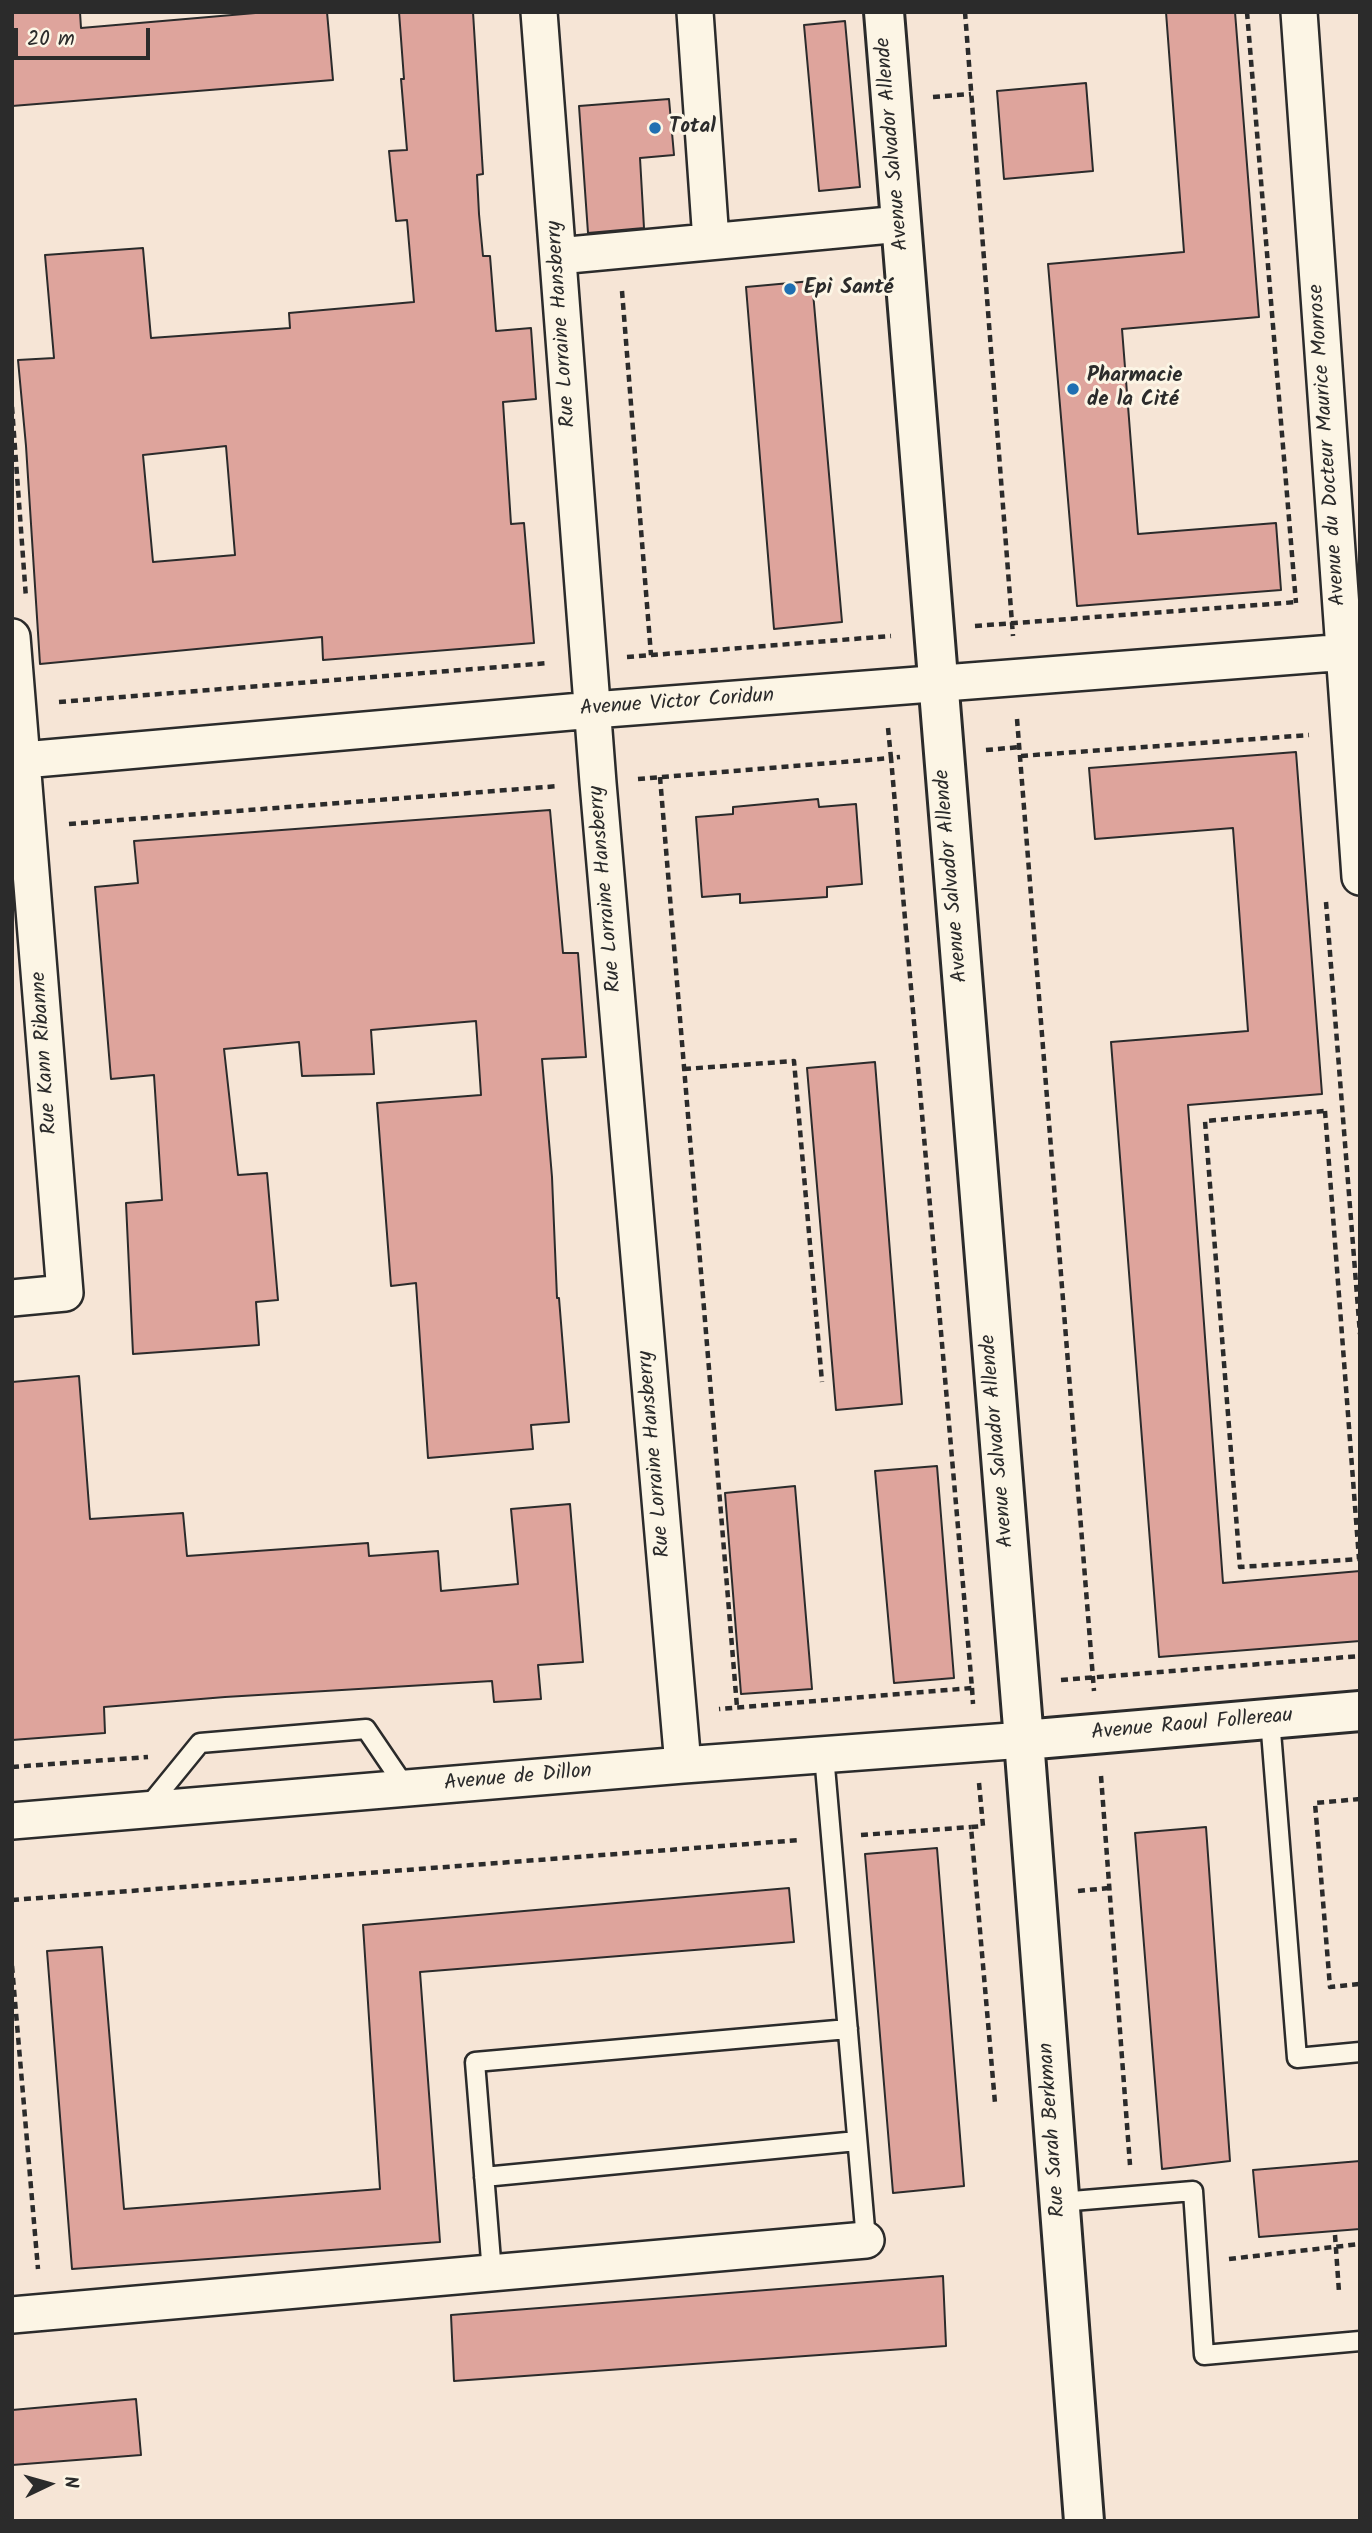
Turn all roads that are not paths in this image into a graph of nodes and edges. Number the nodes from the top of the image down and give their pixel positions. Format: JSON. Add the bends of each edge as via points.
{"nodes":[{"id":1,"x":539,"y":12,"type":"edge"},
{"id":2,"x":695,"y":12,"type":"edge"},
{"id":3,"x":884,"y":12,"type":"edge"},
{"id":4,"x":1299,"y":12,"type":"edge"},
{"id":5,"x":901,"y":224,"type":"junction"},
{"id":6,"x":711,"y":241,"type":"junction"},
{"id":7,"x":558,"y":256,"type":"junction"},
{"id":8,"x":20,"y":623,"type":"edge"},
{"id":9,"x":1351,"y":652,"type":"edge"},
{"id":10,"x":938,"y":683,"type":"junction"},
{"id":11,"x":593,"y":710,"type":"junction"},
{"id":12,"x":18,"y":760,"type":"edge"},
{"id":13,"x":1360,"y":877,"type":"edge"},
{"id":14,"x":12,"y":1298,"type":"edge"},
{"id":15,"x":1360,"y":1711,"type":"edge"},
{"id":16,"x":1270,"y":1719,"type":"junction"},
{"id":17,"x":1024,"y":1740,"type":"junction"},
{"id":18,"x":824,"y":1755,"type":"junction"},
{"id":19,"x":683,"y":1765,"type":"junction"},
{"id":20,"x":406,"y":1788,"type":"junction"},
{"id":21,"x":145,"y":1810,"type":"junction"},
{"id":22,"x":12,"y":1821,"type":"edge"},
{"id":23,"x":848,"y":2029,"type":"junction"},
{"id":24,"x":1360,"y":2052,"type":"edge"},
{"id":25,"x":857,"y":2141,"type":"junction"},
{"id":26,"x":484,"y":2177,"type":"junction"},
{"id":27,"x":1059,"y":2202,"type":"junction"},
{"id":28,"x":866,"y":2240,"type":"joint"},
{"id":29,"x":492,"y":2273,"type":"junction"},
{"id":30,"x":12,"y":2315,"type":"edge"},
{"id":31,"x":1360,"y":2341,"type":"edge"},
{"id":32,"x":1084,"y":2521,"type":"edge"}],
"edges":[{"from":1,"to":7,"type":"street","name":"Rue Lorraine Hansberry"},
{"from":2,"to":6,"type":"street"},
{"from":3,"to":5,"type":"main road","name":"Avenue Salvador Allende"},
{"from":4,"to":9,"type":"street","name":"Avenue du Docteur Maurice Monrose"},
{"from":5,"to":6,"type":"street"},
{"from":5,"to":10,"type":"main road","name":"Avenue Salvador Allende"},
{"from":6,"to":7,"type":"street"},
{"from":7,"to":11,"type":"street","name":"Rue Lorraine Hansberry"},
{"from":8,"to":12,"type":"street","name":"Rue Kann Ribanne"},
{"from":9,"to":10,"type":"street","name":"Avenue Victor Coridun"},
{"from":9,"to":13,"type":"street","name":"Avenue du Docteur Maurice Monrose"},
{"from":10,"to":11,"type":"street","name":"Avenue Victor Coridun"},
{"from":10,"to":17,"type":"main road","name":"Avenue Salvador Allende"},
{"from":11,"to":12,"type":"street","name":"Avenue Victor Coridun"},
{"from":11,"to":19,"type":"street","name":"Rue Lorraine Hansberry"},
{"from":12,"to":14,"type":"street","name":"Rue Kann Ribanne","via":[[28,828],[65,1293]]},
{"from":15,"to":16,"type":"main road","name":"Avenue Raoul Follereau"},
{"from":16,"to":17,"type":"main road","name":"Avenue Raoul Follereau"},
{"from":16,"to":24,"type":"lane","via":[[1297,2058]]},
{"from":17,"to":18,"type":"street","name":"Avenue de Dillon"},
{"from":17,"to":27,"type":"main road","name":"Rue Sarah Berkman"},
{"from":18,"to":19,"type":"street","name":"Avenue de Dillon"},
{"from":18,"to":23,"type":"lane"},
{"from":19,"to":20,"type":"street","name":"Avenue de Dillon"},
{"from":20,"to":21,"type":"street","name":"Avenue de Dillon"},
{"from":20,"to":21,"type":"lane","via":[[366,1729],[200,1743]]},
{"from":21,"to":22,"type":"street","name":"Avenue de Dillon"},
{"from":23,"to":25,"type":"lane"},
{"from":23,"to":26,"type":"lane","via":[[475,2062]]},
{"from":25,"to":26,"type":"lane"},
{"from":25,"to":28,"type":"lane"},
{"from":26,"to":29,"type":"lane"},
{"from":27,"to":31,"type":"lane","via":[[1193,2191],[1204,2355]]},
{"from":27,"to":32,"type":"main road","name":"Rue Sarah Berkman"},
{"from":28,"to":29,"type":"street"},
{"from":29,"to":30,"type":"street"}]}
